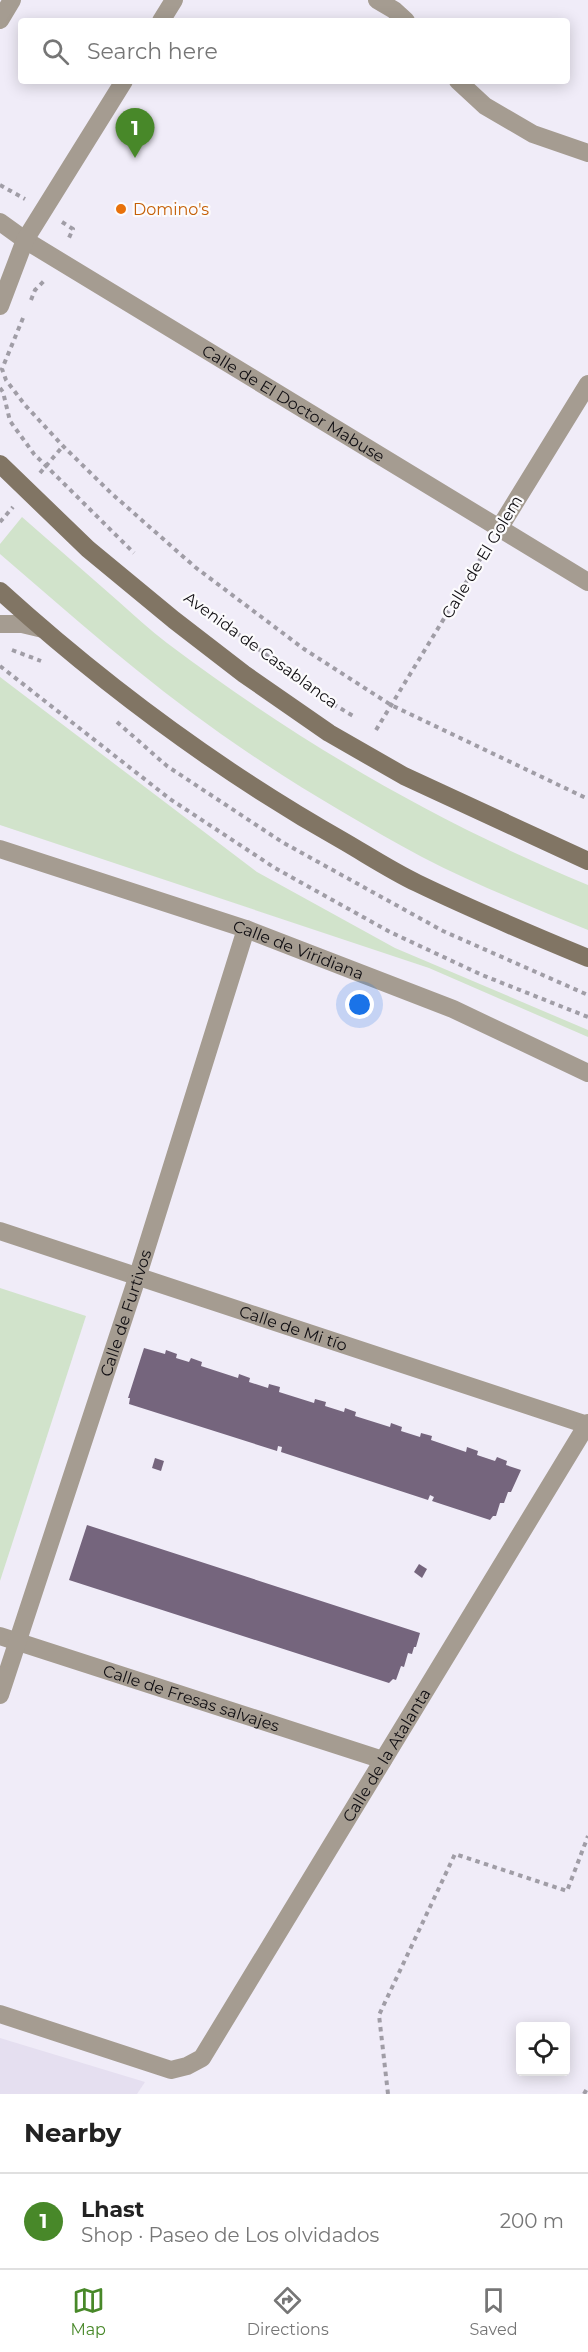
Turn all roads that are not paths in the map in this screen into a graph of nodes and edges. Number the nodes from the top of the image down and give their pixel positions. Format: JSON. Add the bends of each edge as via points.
{"nodes":[{"id":1,"x":12,"y":0,"type":"edge"},
{"id":2,"x":174,"y":0,"type":"edge"},
{"id":3,"x":377,"y":0,"type":"edge"},
{"id":4,"x":163,"y":18,"type":"edge"},
{"id":5,"x":403,"y":18,"type":"edge"},
{"id":6,"x":0,"y":20,"type":"edge"},
{"id":7,"x":122,"y":84,"type":"edge"},
{"id":8,"x":461,"y":84,"type":"edge"},
{"id":9,"x":588,"y":153,"type":"edge"},
{"id":10,"x":0,"y":222,"type":"edge"},
{"id":11,"x":26,"y":240,"type":"junction"},
{"id":12,"x":0,"y":306,"type":"edge"},
{"id":13,"x":588,"y":384,"type":"edge"},
{"id":14,"x":0,"y":464,"type":"edge"},
{"id":15,"x":500,"y":527,"type":"junction"},
{"id":16,"x":588,"y":582,"type":"edge"},
{"id":17,"x":0,"y":591,"type":"edge"},
{"id":18,"x":0,"y":624,"type":"edge"},
{"id":19,"x":43,"y":629,"type":"junction"},
{"id":20,"x":0,"y":849,"type":"edge"},
{"id":21,"x":588,"y":861,"type":"edge"},
{"id":22,"x":246,"y":929,"type":"junction"},
{"id":23,"x":588,"y":958,"type":"edge"},
{"id":24,"x":588,"y":1073,"type":"edge"},
{"id":25,"x":0,"y":1231,"type":"edge"},
{"id":26,"x":138,"y":1275,"type":"junction"},
{"id":27,"x":587,"y":1424,"type":"edge"},
{"id":28,"x":0,"y":1636,"type":"edge"},
{"id":29,"x":18,"y":1642,"type":"junction"},
{"id":30,"x":0,"y":1695,"type":"edge"},
{"id":31,"x":383,"y":1760,"type":"junction"},
{"id":32,"x":0,"y":2014,"type":"edge"}],
"edges":[{"from":1,"to":6,"type":"street"},
{"from":2,"to":4,"type":"street"},
{"from":3,"to":5,"type":"street"},
{"from":7,"to":11,"type":"street"},
{"from":8,"to":9,"type":"street","via":[[484,106],[533,134]]},
{"from":10,"to":11,"type":"street","name":"Calle de El Doctor Mabuse"},
{"from":11,"to":12,"type":"street"},
{"from":11,"to":15,"type":"street","name":"Calle de El Doctor Mabuse"},
{"from":13,"to":15,"type":"street","name":"Calle de El Golem"},
{"from":14,"to":21,"type":"main road","name":"Avenida de Casablanca","via":[[88,549],[174,620],[329,733],[404,776]]},
{"from":15,"to":16,"type":"street","name":"Calle de El Doctor Mabuse"},
{"from":17,"to":19,"type":"main road"},
{"from":18,"to":19,"type":"street"},
{"from":19,"to":23,"type":"main road","via":[[175,734],[291,811],[416,882]]},
{"from":20,"to":22,"type":"street","name":"Calle de Viridiana"},
{"from":22,"to":24,"type":"street","name":"Calle de Viridiana","via":[[453,1009]]},
{"from":22,"to":26,"type":"street","name":"Calle de Furtivos"},
{"from":25,"to":26,"type":"street","name":"Calle de Mi tío"},
{"from":26,"to":27,"type":"street","name":"Calle de Mi tío"},
{"from":26,"to":29,"type":"street","name":"Calle de Furtivos"},
{"from":27,"to":31,"type":"street","name":"Calle de la Atalanta"},
{"from":28,"to":29,"type":"street","name":"Calle de Fresas salvajes"},
{"from":29,"to":30,"type":"street","name":"Calle de Furtivos"},
{"from":29,"to":31,"type":"street","name":"Calle de Fresas salvajes"},
{"from":31,"to":32,"type":"street","name":"Calle de la Atalanta","via":[[202,2058],[171,2070]]}]}
